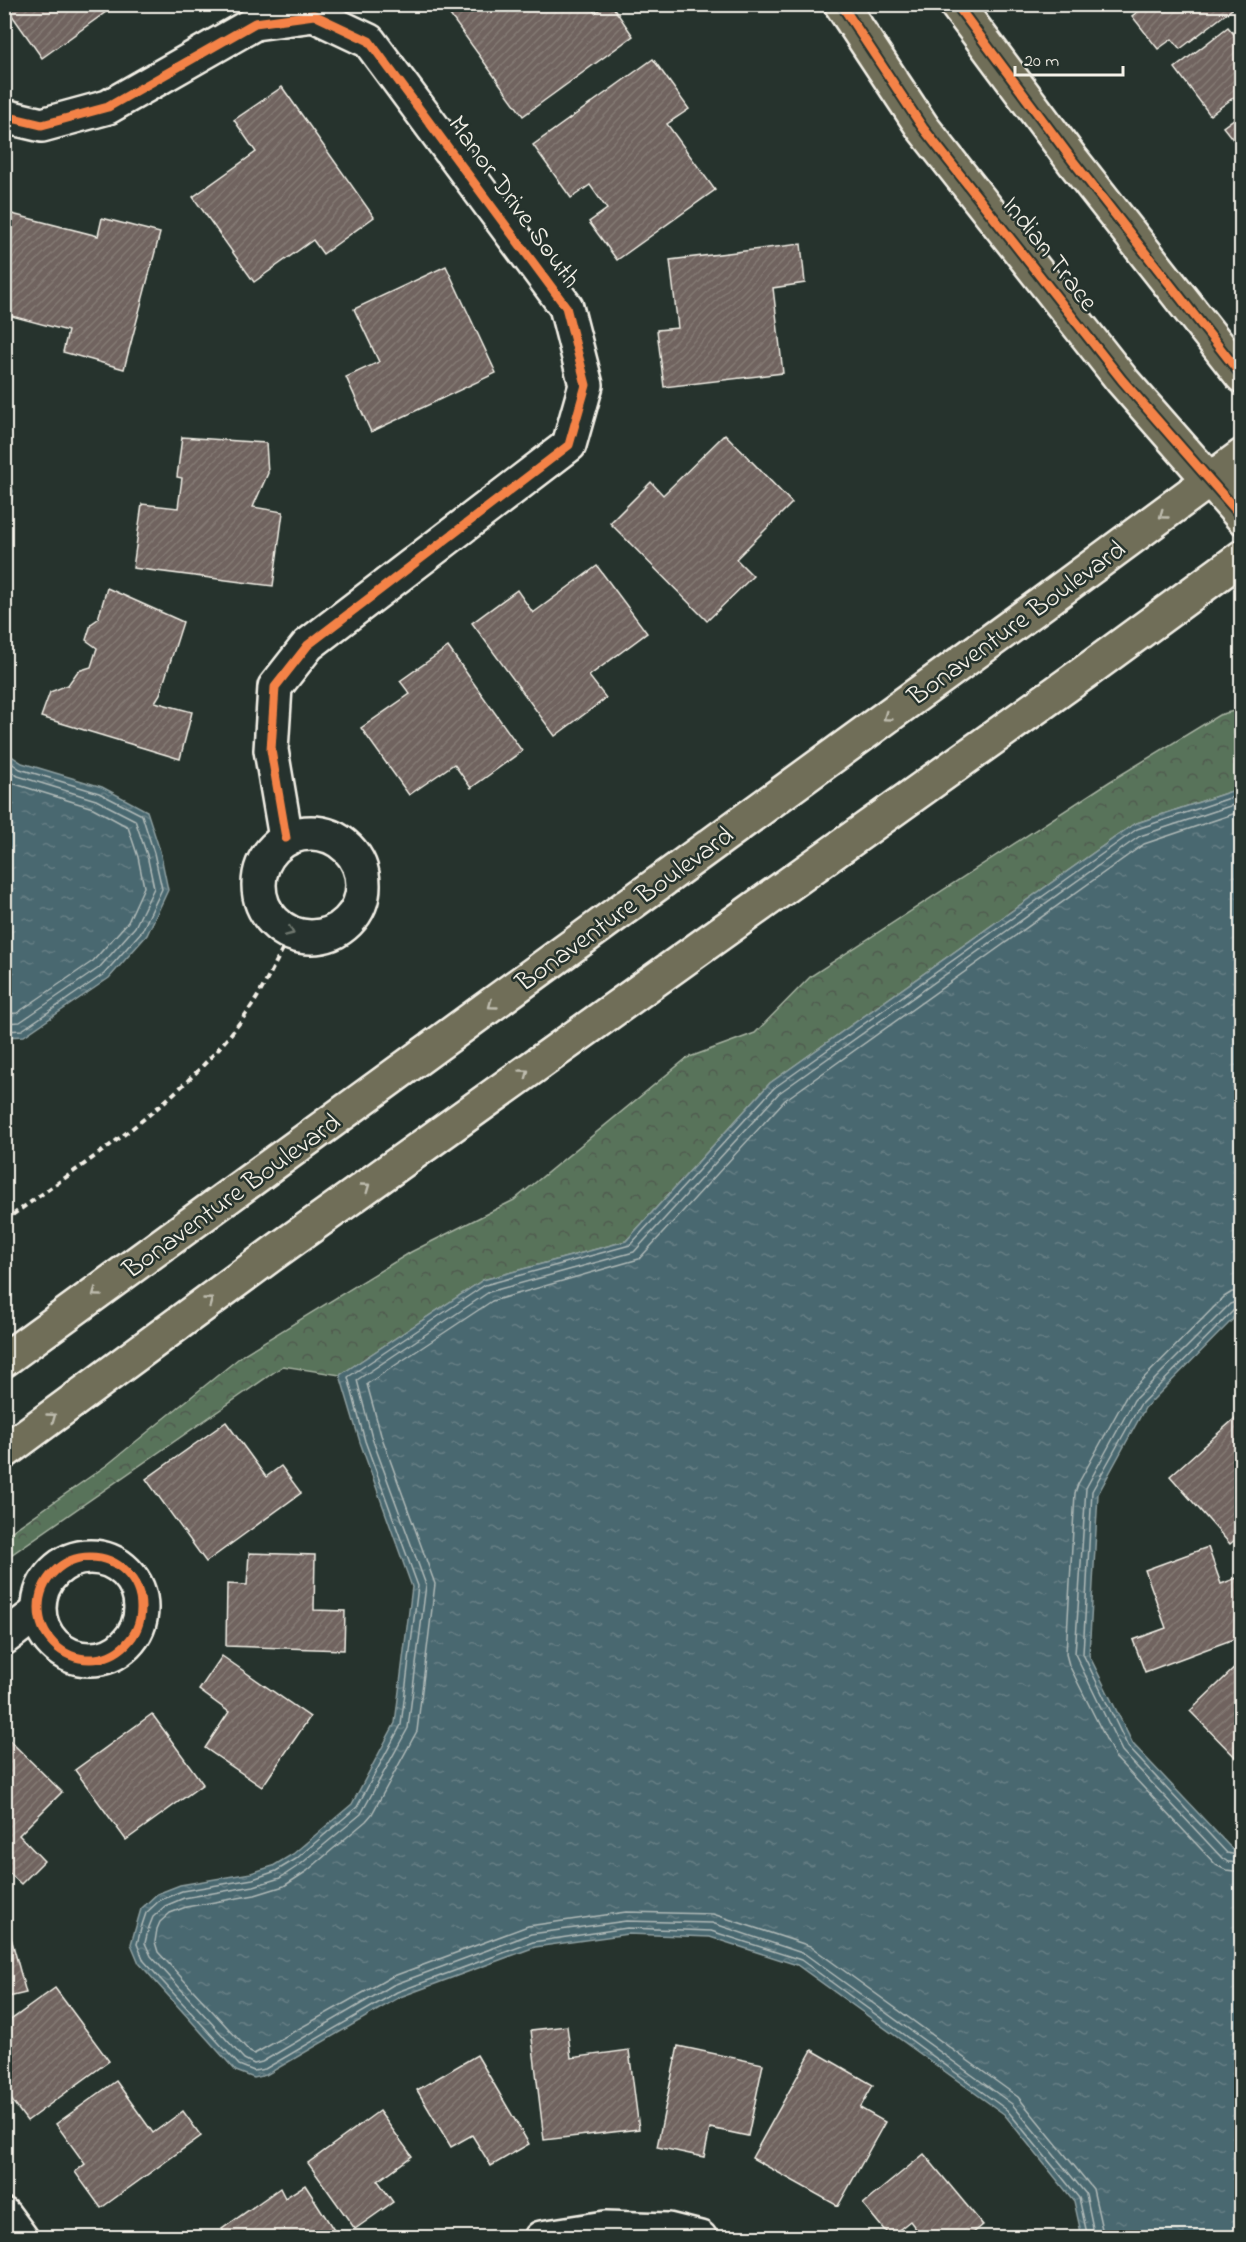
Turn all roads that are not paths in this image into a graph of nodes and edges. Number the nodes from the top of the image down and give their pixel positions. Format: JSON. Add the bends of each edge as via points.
{"nodes":[{"id":1,"x":841,"y":4,"type":"edge"},
{"id":2,"x":956,"y":4,"type":"edge"},
{"id":3,"x":4,"y":116,"type":"edge"},
{"id":4,"x":1242,"y":376,"type":"edge"},
{"id":5,"x":1242,"y":456,"type":"edge"},
{"id":6,"x":1210,"y":480,"type":"junction"},
{"id":7,"x":1242,"y":517,"type":"edge"},
{"id":8,"x":1242,"y":557,"type":"edge"},
{"id":9,"x":286,"y":838,"type":"junction"},
{"id":10,"x":4,"y":1360,"type":"edge"},
{"id":11,"x":4,"y":1452,"type":"edge"},
{"id":12,"x":38,"y":1612,"type":"dead end"},
{"id":13,"x":4,"y":1638,"type":"edge"},
{"id":14,"x":4,"y":2215,"type":"edge"},
{"id":15,"x":21,"y":2238,"type":"edge"},
{"id":16,"x":541,"y":2238,"type":"edge"},
{"id":17,"x":700,"y":2238,"type":"edge"}],
"edges":[{"from":1,"to":6,"type":"main road","name":"Indian Trace","via":[[923,128],[1122,380]]},
{"from":2,"to":4,"type":"main road"},
{"from":3,"to":9,"type":"street","name":"Manor Drive South","via":[[42,125],[108,107],[255,23],[314,15],[369,41],[566,307],[586,384],[569,445],[308,645],[275,687],[271,750]]},
{"from":5,"to":6,"type":"main road","name":"Bonaventure Boulevard"},
{"from":6,"to":7,"type":"main road","name":"Indian Trace"},
{"from":6,"to":10,"type":"main road","name":"Bonaventure Boulevard","one_way":true},
{"from":11,"to":8,"type":"main road","one_way":true,"via":[[275,1252]]},
{"from":9,"to":9,"type":"street","one_way":true,"via":[[263,862],[259,896],[265,912],[276,925],[308,938],[340,929],[361,902],[363,884],[356,859],[338,840],[321,834]]},
{"from":12,"to":13,"type":"street"},
{"from":14,"to":15,"type":"street"},
{"from":16,"to":17,"type":"street","via":[[605,2228],[668,2230]]}]}
